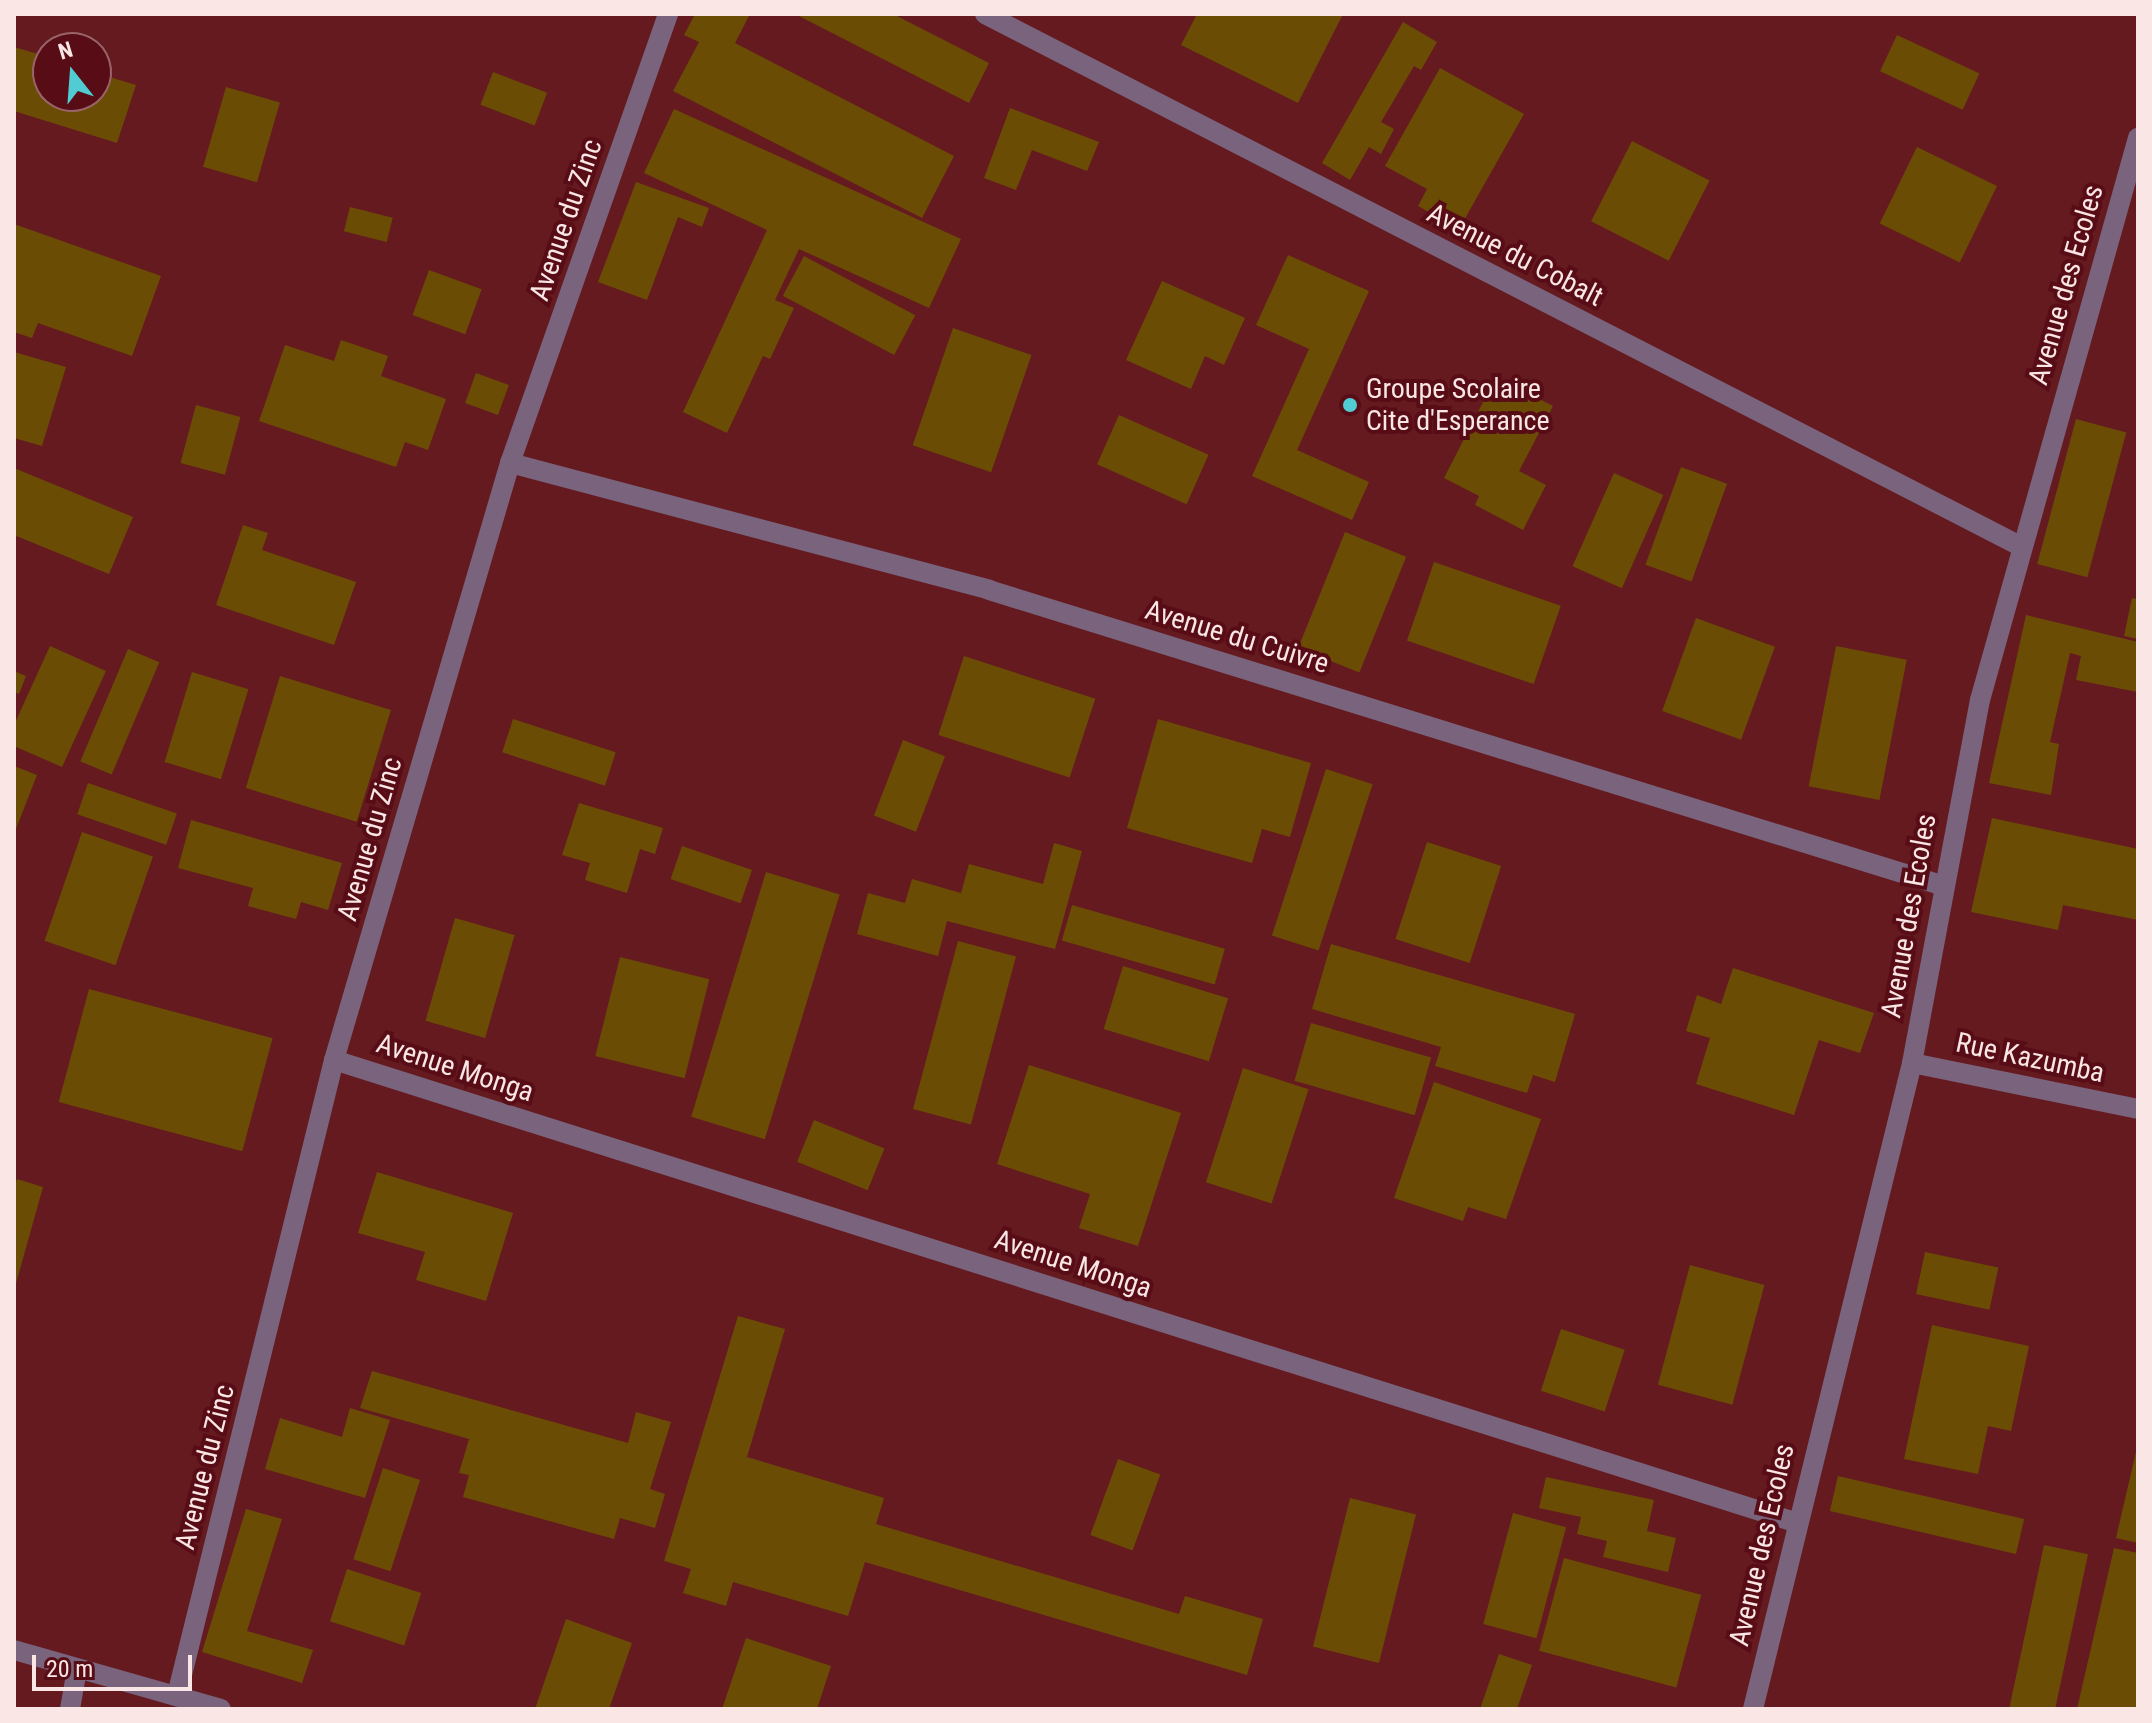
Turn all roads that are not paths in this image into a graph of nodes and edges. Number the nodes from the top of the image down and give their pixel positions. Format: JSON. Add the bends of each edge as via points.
{"nodes":[{"id":1,"x":668,"y":14,"type":"edge"},
{"id":2,"x":985,"y":14,"type":"edge"},
{"id":3,"x":2138,"y":138,"type":"edge"},
{"id":4,"x":510,"y":463,"type":"junction"},
{"id":5,"x":2020,"y":546,"type":"junction"},
{"id":6,"x":1941,"y":885,"type":"junction"},
{"id":7,"x":334,"y":1060,"type":"junction"},
{"id":8,"x":1912,"y":1063,"type":"junction"},
{"id":9,"x":2138,"y":1109,"type":"edge"},
{"id":10,"x":1795,"y":1522,"type":"junction"},
{"id":11,"x":14,"y":1650,"type":"edge"},
{"id":12,"x":77,"y":1670,"type":"junction"},
{"id":13,"x":177,"y":1695,"type":"junction"},
{"id":14,"x":70,"y":1709,"type":"edge"},
{"id":15,"x":221,"y":1709,"type":"edge"},
{"id":16,"x":1753,"y":1709,"type":"edge"}],
"edges":[{"from":1,"to":4,"type":"street","name":"Avenue du Zinc"},
{"from":2,"to":5,"type":"street","name":"Avenue du Cobalt"},
{"from":3,"to":5,"type":"street","name":"Avenue des Ecoles"},
{"from":4,"to":6,"type":"street","name":"Avenue du Cuivre","via":[[989,590]]},
{"from":4,"to":7,"type":"street","name":"Avenue du Zinc"},
{"from":5,"to":6,"type":"street","name":"Avenue des Ecoles"},
{"from":6,"to":8,"type":"street","name":"Avenue des Ecoles"},
{"from":7,"to":10,"type":"street","name":"Avenue Monga"},
{"from":7,"to":13,"type":"street","name":"Avenue du Zinc"},
{"from":8,"to":9,"type":"street","name":"Rue Kazumba"},
{"from":8,"to":10,"type":"street","name":"Avenue des Ecoles"},
{"from":10,"to":16,"type":"street","name":"Avenue des Ecoles"},
{"from":11,"to":12,"type":"street"},
{"from":12,"to":13,"type":"street"},
{"from":12,"to":14,"type":"street"},
{"from":13,"to":15,"type":"street"}]}
